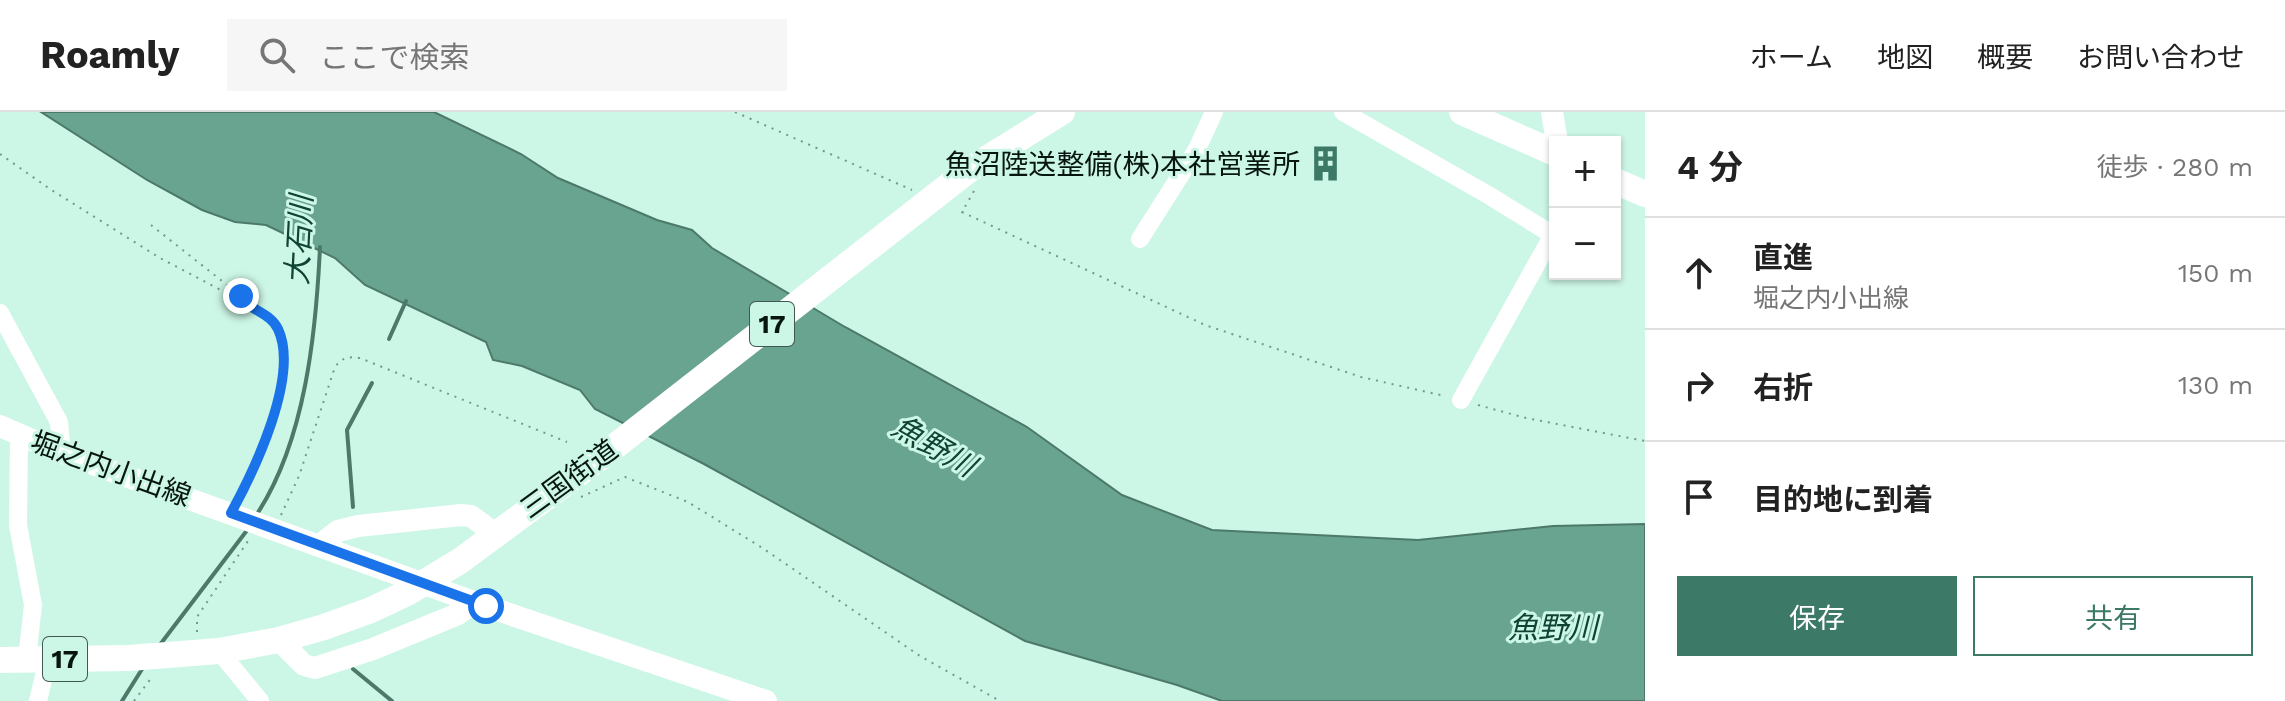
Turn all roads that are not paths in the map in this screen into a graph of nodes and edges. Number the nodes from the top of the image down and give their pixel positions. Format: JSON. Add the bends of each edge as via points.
{"nodes":[{"id":1,"x":1062,"y":112,"type":"edge"},
{"id":2,"x":1214,"y":112,"type":"edge"},
{"id":3,"x":1343,"y":112,"type":"edge"},
{"id":4,"x":1462,"y":112,"type":"edge"},
{"id":5,"x":1552,"y":112,"type":"edge"},
{"id":6,"x":1556,"y":136,"type":"edge"},
{"id":7,"x":1549,"y":150,"type":"edge"},
{"id":8,"x":1621,"y":184,"type":"edge"},
{"id":9,"x":1645,"y":194,"type":"edge"},
{"id":10,"x":1549,"y":230,"type":"edge"},
{"id":11,"x":1140,"y":239,"type":"dead end"},
{"id":12,"x":1549,"y":242,"type":"edge"},
{"id":13,"x":0,"y":313,"type":"edge"},
{"id":14,"x":1461,"y":400,"type":"road end"},
{"id":15,"x":10,"y":431,"type":"edge"},
{"id":16,"x":62,"y":453,"type":"junction"},
{"id":17,"x":494,"y":533,"type":"junction"},
{"id":18,"x":320,"y":545,"type":"junction"},
{"id":19,"x":474,"y":602,"type":"junction"},
{"id":20,"x":279,"y":640,"type":"junction"},
{"id":21,"x":197,"y":653,"type":"junction"},
{"id":22,"x":37,"y":659,"type":"junction"},
{"id":23,"x":0,"y":660,"type":"edge"},
{"id":24,"x":38,"y":701,"type":"edge"},
{"id":25,"x":260,"y":701,"type":"edge"},
{"id":26,"x":766,"y":701,"type":"edge"}],
"edges":[{"from":1,"to":17,"type":"highway","name":"三国街道","number":"17","via":[[929,192],[609,451]]},
{"from":2,"to":11,"type":"street"},
{"from":3,"to":10,"type":"street"},
{"from":4,"to":7,"type":"highway"},
{"from":5,"to":6,"type":"main road"},
{"from":8,"to":9,"type":"highway"},
{"from":12,"to":14,"type":"street"},
{"from":13,"to":16,"type":"street","via":[[59,422]]},
{"from":15,"to":16,"type":"main road","name":"堀之内小出線"},
{"from":15,"to":22,"type":"street"},
{"from":16,"to":18,"type":"main road","name":"堀之内小出線"},
{"from":17,"to":18,"type":"main road","via":[[461,515],[358,526],[338,531]]},
{"from":17,"to":20,"type":"highway","name":"三国街道","number":"17","via":[[407,593]]},
{"from":18,"to":19,"type":"main road","name":"堀之内小出線"},
{"from":19,"to":20,"type":"main road","via":[[458,614],[315,668],[304,665]]},
{"from":19,"to":26,"type":"main road","name":"堀之内小出線"},
{"from":20,"to":21,"type":"highway","name":"三国街道","number":"17"},
{"from":21,"to":22,"type":"highway","name":"三国街道","number":"17"},
{"from":21,"to":25,"type":"street"},
{"from":22,"to":23,"type":"highway","name":"三国街道","number":"17"},
{"from":22,"to":24,"type":"street"}]}
